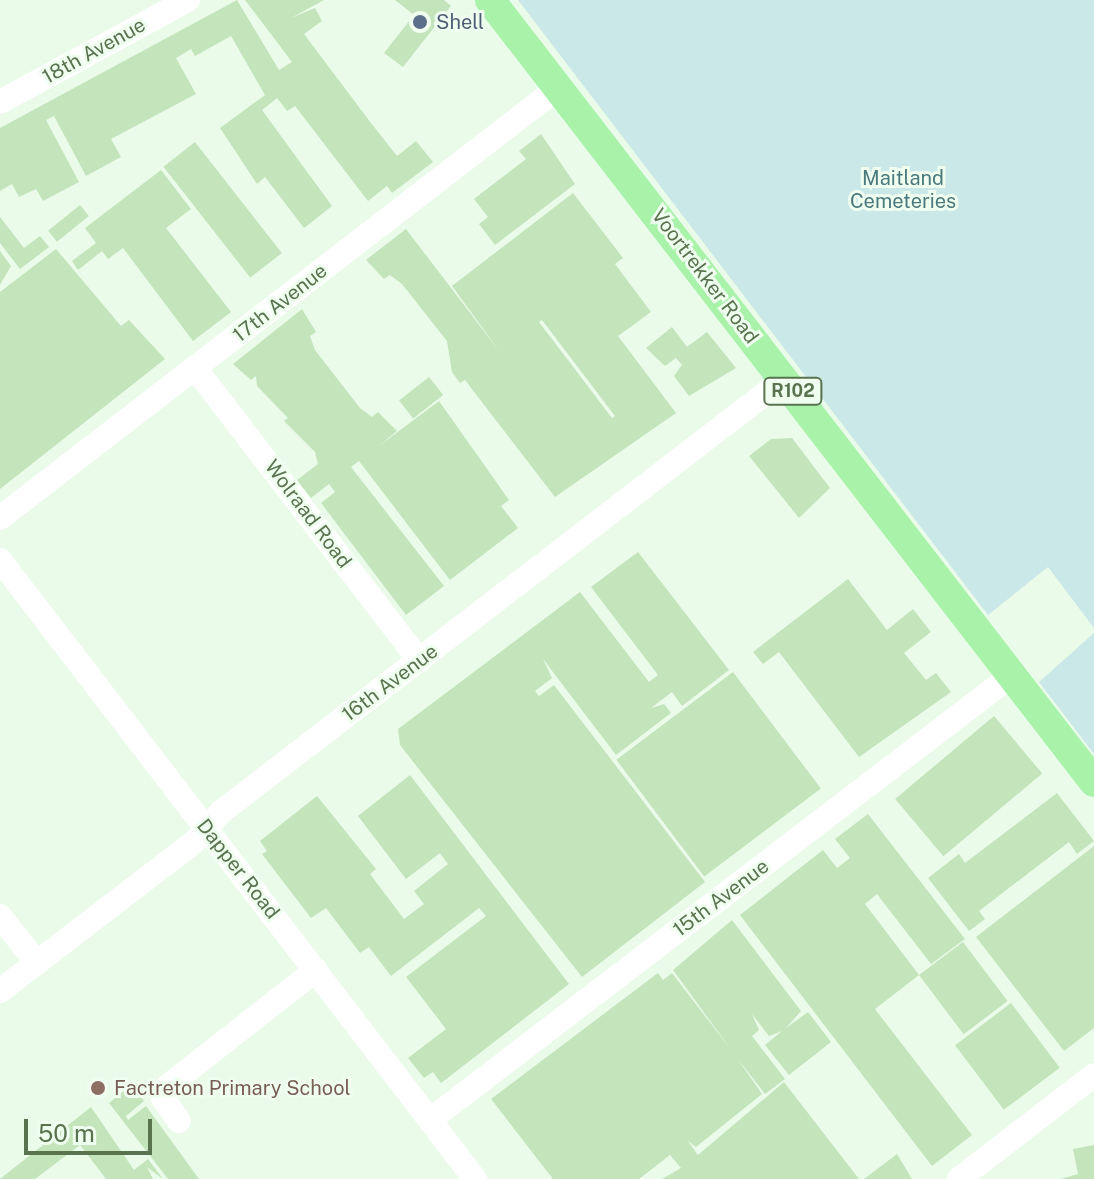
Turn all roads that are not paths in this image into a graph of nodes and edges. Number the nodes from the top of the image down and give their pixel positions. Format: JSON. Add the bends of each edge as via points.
{"nodes":[{"id":1,"x":188,"y":0,"type":"edge"},
{"id":2,"x":490,"y":0,"type":"edge"},
{"id":3,"x":559,"y":87,"type":"junction"},
{"id":4,"x":0,"y":102,"type":"edge"},
{"id":5,"x":195,"y":368,"type":"junction"},
{"id":6,"x":784,"y":379,"type":"junction"},
{"id":7,"x":0,"y":518,"type":"edge"},
{"id":8,"x":0,"y":560,"type":"edge"},
{"id":9,"x":420,"y":661,"type":"junction"},
{"id":10,"x":1012,"y":675,"type":"junction"},
{"id":11,"x":1094,"y":782,"type":"edge"},
{"id":12,"x":206,"y":828,"type":"junction"},
{"id":13,"x":0,"y":916,"type":"edge"},
{"id":14,"x":37,"y":963,"type":"junction"},
{"id":15,"x":316,"y":970,"type":"junction"},
{"id":16,"x":0,"y":991,"type":"edge"},
{"id":17,"x":1094,"y":1075,"type":"edge"},
{"id":18,"x":430,"y":1120,"type":"junction"},
{"id":19,"x":179,"y":1121,"type":"dead end"},
{"id":20,"x":475,"y":1179,"type":"edge"},
{"id":21,"x":959,"y":1179,"type":"edge"}],
"edges":[{"from":1,"to":4,"type":"street","name":"18th Avenue"},
{"from":2,"to":3,"type":"main road","name":"Voortrekker Road","number":"R102"},
{"from":3,"to":5,"type":"street","name":"17th Avenue"},
{"from":3,"to":6,"type":"main road","name":"Voortrekker Road","number":"R102"},
{"from":5,"to":7,"type":"street","name":"17th Avenue"},
{"from":5,"to":9,"type":"street","name":"Wolraad Road"},
{"from":6,"to":9,"type":"street","name":"16th Avenue"},
{"from":6,"to":10,"type":"main road","name":"Voortrekker Road","number":"R102"},
{"from":8,"to":12,"type":"street","name":"Dapper Road"},
{"from":9,"to":12,"type":"street","name":"16th Avenue"},
{"from":10,"to":11,"type":"main road","name":"Voortrekker Road","number":"R102"},
{"from":10,"to":18,"type":"street","name":"15th Avenue"},
{"from":12,"to":14,"type":"street","name":"16th Avenue"},
{"from":12,"to":15,"type":"street","name":"Dapper Road"},
{"from":13,"to":14,"type":"street"},
{"from":14,"to":16,"type":"street","name":"16th Avenue"},
{"from":15,"to":18,"type":"street","name":"Dapper Road"},
{"from":15,"to":19,"type":"street","via":[[168,1086],[163,1098]]},
{"from":17,"to":21,"type":"street"},
{"from":18,"to":20,"type":"street","name":"Dapper Road"}]}
